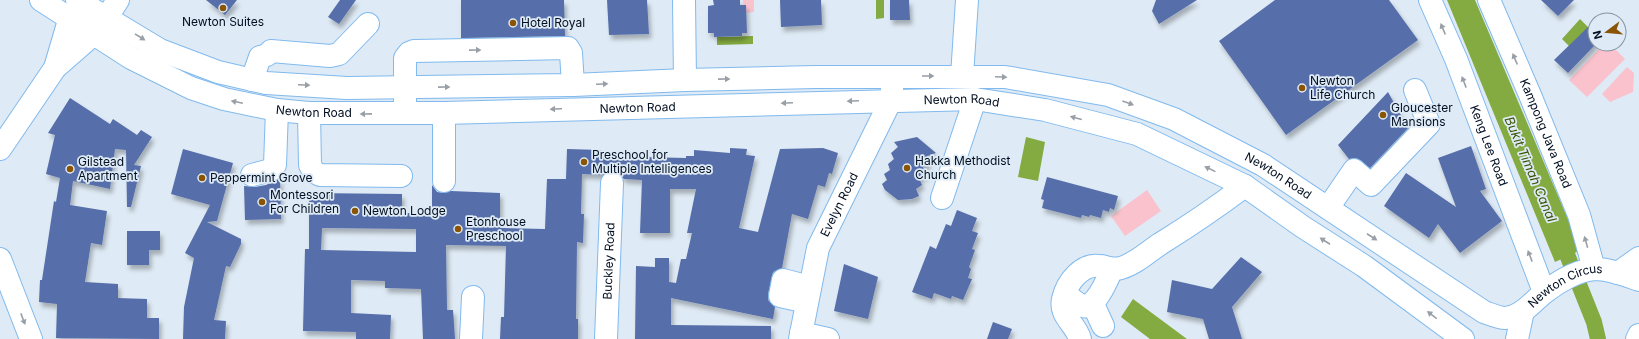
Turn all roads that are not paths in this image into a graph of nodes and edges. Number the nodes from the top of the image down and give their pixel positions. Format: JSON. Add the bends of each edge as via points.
{"nodes":[{"id":1,"x":41,"y":0,"type":"edge"},
{"id":2,"x":684,"y":0,"type":"edge"},
{"id":3,"x":967,"y":0,"type":"edge"},
{"id":4,"x":1430,"y":0,"type":"edge"},
{"id":5,"x":1489,"y":0,"type":"edge"},
{"id":6,"x":73,"y":8,"type":"edge"},
{"id":7,"x":106,"y":22,"type":"edge"},
{"id":8,"x":368,"y":24,"type":"dead end"},
{"id":9,"x":55,"y":68,"type":"junction"},
{"id":10,"x":893,"y":76,"type":"junction"},
{"id":11,"x":962,"y":76,"type":"junction"},
{"id":12,"x":815,"y":77,"type":"junction"},
{"id":13,"x":686,"y":80,"type":"junction"},
{"id":14,"x":259,"y":82,"type":"junction"},
{"id":15,"x":573,"y":85,"type":"junction"},
{"id":16,"x":405,"y":87,"type":"junction"},
{"id":17,"x":1415,"y":90,"type":"dead end"},
{"id":18,"x":975,"y":99,"type":"junction"},
{"id":19,"x":892,"y":100,"type":"junction"},
{"id":20,"x":814,"y":102,"type":"junction"},
{"id":21,"x":277,"y":110,"type":"junction"},
{"id":22,"x":309,"y":113,"type":"junction"},
{"id":23,"x":405,"y":113,"type":"junction"},
{"id":24,"x":444,"y":113,"type":"junction"},
{"id":25,"x":0,"y":149,"type":"edge"},
{"id":26,"x":252,"y":175,"type":"dead end"},
{"id":27,"x":400,"y":176,"type":"dead end"},
{"id":28,"x":444,"y":181,"type":"dead end"},
{"id":29,"x":612,"y":183,"type":"dead end"},
{"id":30,"x":1245,"y":186,"type":"junction"},
{"id":31,"x":942,"y":198,"type":"dead end"},
{"id":32,"x":1328,"y":208,"type":"junction"},
{"id":33,"x":1639,"y":258,"type":"edge"},
{"id":34,"x":0,"y":259,"type":"edge"},
{"id":35,"x":1112,"y":269,"type":"junction"},
{"id":36,"x":1592,"y":270,"type":"junction"},
{"id":37,"x":1618,"y":272,"type":"junction"},
{"id":38,"x":1639,"y":280,"type":"edge"},
{"id":39,"x":1552,"y":287,"type":"junction"},
{"id":40,"x":1065,"y":294,"type":"junction"},
{"id":41,"x":473,"y":297,"type":"dead end"},
{"id":42,"x":1088,"y":305,"type":"junction"},
{"id":43,"x":1523,"y":311,"type":"junction"},
{"id":44,"x":1092,"y":332,"type":"edge"},
{"id":45,"x":1639,"y":335,"type":"edge"},
{"id":46,"x":801,"y":336,"type":"edge"},
{"id":47,"x":31,"y":339,"type":"edge"},
{"id":48,"x":471,"y":339,"type":"edge"},
{"id":49,"x":606,"y":339,"type":"edge"},
{"id":50,"x":828,"y":339,"type":"edge"},
{"id":51,"x":1463,"y":339,"type":"edge"},
{"id":52,"x":1517,"y":339,"type":"edge"},
{"id":53,"x":1637,"y":339,"type":"edge"}],
"edges":[{"from":1,"to":6,"type":"main road","name":"Newton Road"},
{"from":2,"to":13,"type":"main road"},
{"from":3,"to":11,"type":"main road"},
{"from":39,"to":4,"type":"main road","name":"Keng Lee Road","one_way":true},
{"from":36,"to":5,"type":"main road","name":"Kampong Java Road","one_way":true,"via":[[1579,215]]},
{"from":6,"to":7,"type":"main road","name":"Newton Road"},
{"from":6,"to":9,"type":"main road"},
{"from":7,"to":9,"type":"main road"},
{"from":7,"to":14,"type":"main road","name":"Newton Road","one_way":true,"via":[[160,50],[218,72]]},
{"from":21,"to":7,"type":"main road","name":"Newton Road","one_way":true,"via":[[224,99],[191,88],[131,58]]},
{"from":8,"to":14,"type":"main road","via":[[339,54],[330,56],[274,51],[268,55],[271,64]]},
{"from":9,"to":25,"type":"main road"},
{"from":10,"to":11,"type":"main road","name":"Newton Road","one_way":true},
{"from":10,"to":12,"type":"main road","name":"Newton Road"},
{"from":10,"to":19,"type":"main road","name":"Evelyn Road"},
{"from":11,"to":32,"type":"main road","name":"Newton Road","one_way":true,"via":[[1005,77],[1108,95],[1145,108],[1174,119],[1262,165]]},
{"from":13,"to":12,"type":"main road","name":"Newton Road","one_way":true},
{"from":12,"to":20,"type":"main road","via":[[826,85],[826,93],[823,98]]},
{"from":15,"to":13,"type":"main road","name":"Newton Road","one_way":true},
{"from":14,"to":16,"type":"main road","name":"Newton Road","one_way":true,"via":[[348,88]]},
{"from":16,"to":15,"type":"main road","name":"Newton Road","one_way":true},
{"from":16,"to":15,"type":"main road","one_way":true,"via":[[405,58],[414,51],[560,48],[568,48],[571,53]]},
{"from":16,"to":23,"type":"main road"},
{"from":17,"to":32,"type":"main road","via":[[1429,124],[1371,184],[1354,170]]},
{"from":18,"to":19,"type":"main road","name":"Newton Road"},
{"from":30,"to":18,"type":"main road","name":"Newton Road","one_way":true,"via":[[1137,134],[1045,110]]},
{"from":18,"to":31,"type":"main road"},
{"from":19,"to":20,"type":"main road","name":"Newton Road","one_way":true},
{"from":19,"to":46,"type":"main road","name":"Evelyn Road","via":[[818,248]]},
{"from":20,"to":24,"type":"main road","name":"Newton Road","one_way":true},
{"from":21,"to":22,"type":"main road","name":"Newton Road"},
{"from":21,"to":26,"type":"main road","via":[[275,165],[271,170]]},
{"from":23,"to":22,"type":"main road","name":"Newton Road","one_way":true},
{"from":22,"to":27,"type":"main road","via":[[310,165],[314,172],[320,175]]},
{"from":23,"to":24,"type":"main road","name":"Newton Road"},
{"from":24,"to":28,"type":"main road"},
{"from":29,"to":49,"type":"main road","name":"Buckley Road"},
{"from":30,"to":35,"type":"main road","via":[[1215,209],[1132,263]]},
{"from":51,"to":30,"type":"main road","name":"Newton Road","one_way":true,"via":[[1364,266]]},
{"from":32,"to":43,"type":"main road","name":"Newton Road","one_way":true,"via":[[1484,312],[1503,318],[1515,316]]},
{"from":33,"to":37,"type":"main road"},
{"from":34,"to":47,"type":"main road","one_way":true},
{"from":35,"to":40,"type":"main road","via":[[1091,266],[1080,270]]},
{"from":35,"to":42,"type":"main road"},
{"from":36,"to":37,"type":"main road","name":"Newton Circus"},
{"from":36,"to":39,"type":"main road","name":"Newton Circus","via":[[1573,275]]},
{"from":37,"to":38,"type":"main road","name":"Newton Circus"},
{"from":39,"to":43,"type":"main road","name":"Newton Circus"},
{"from":40,"to":42,"type":"main road"},
{"from":40,"to":44,"type":"main road","via":[[1065,316],[1078,331]]},
{"from":41,"to":48,"type":"main road"},
{"from":42,"to":44,"type":"main road"},
{"from":43,"to":52,"type":"main road","name":"Newton Circus"},
{"from":45,"to":53,"type":"main road"},
{"from":46,"to":50,"type":"main road"}]}
